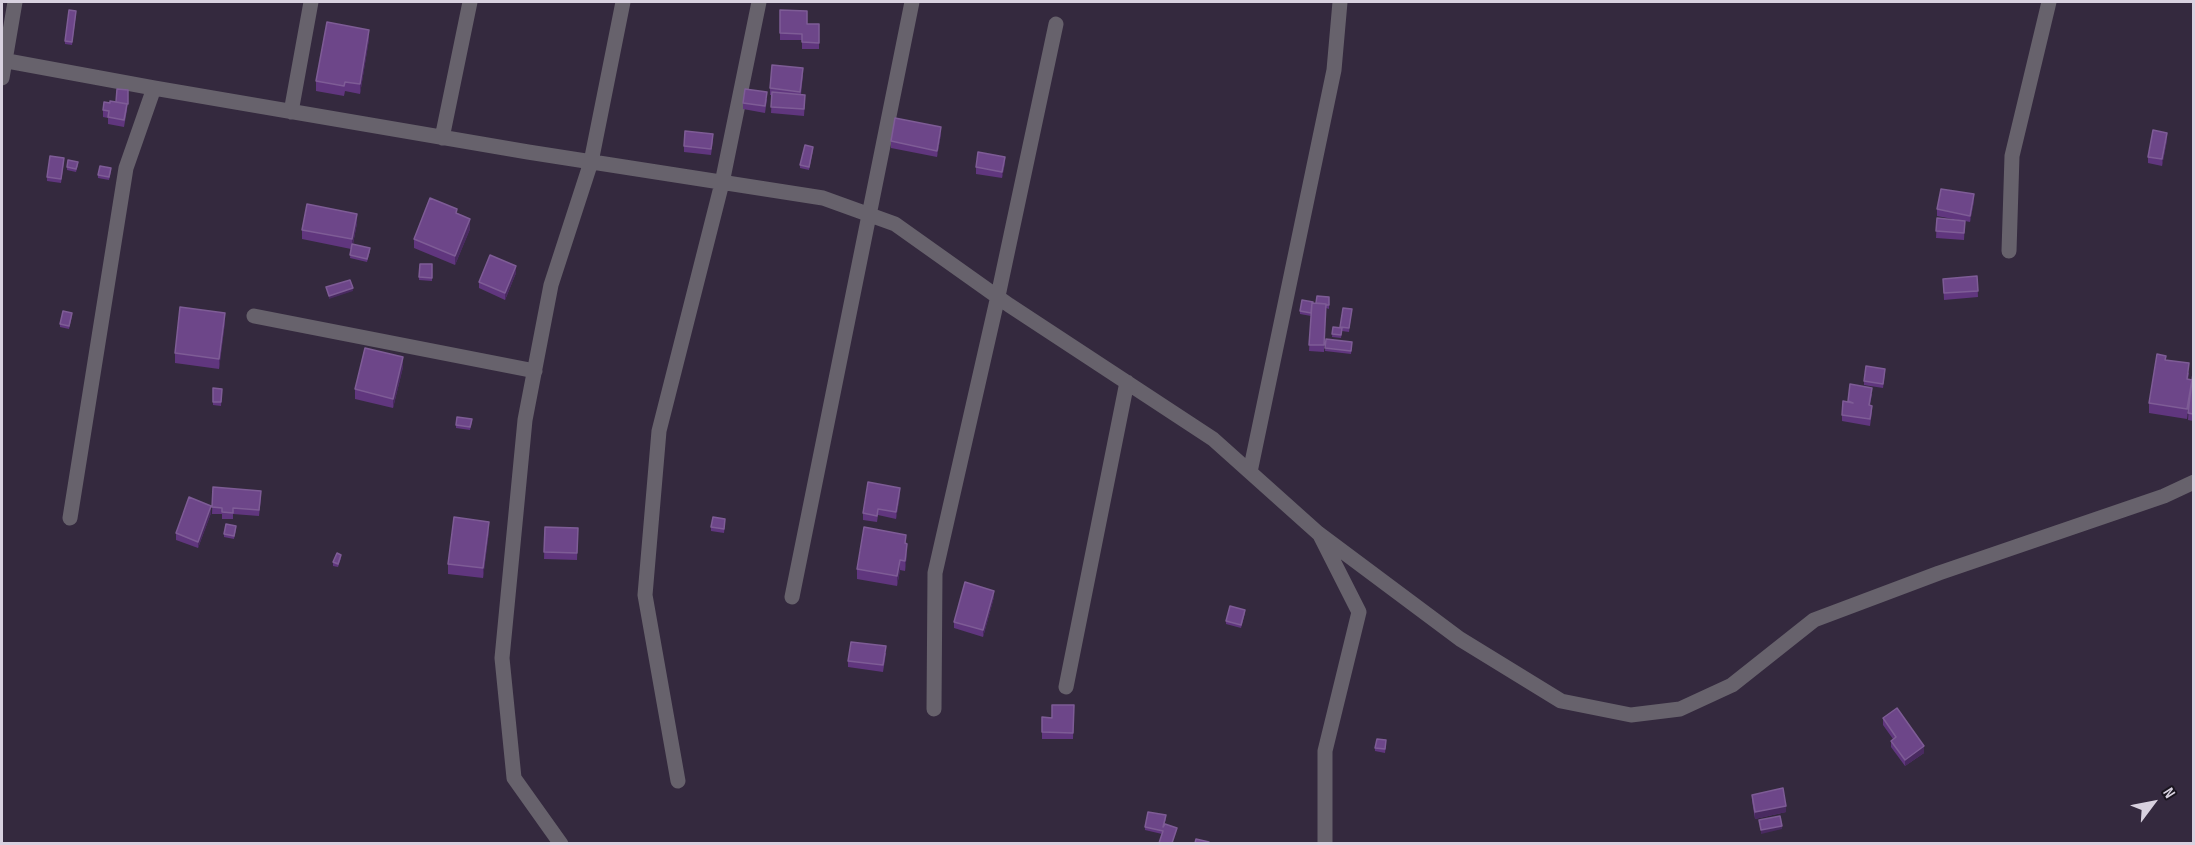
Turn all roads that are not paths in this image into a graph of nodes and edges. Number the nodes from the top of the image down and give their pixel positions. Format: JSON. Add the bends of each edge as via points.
{"nodes":[{"id":1,"x":15,"y":2,"type":"edge"},
{"id":2,"x":311,"y":2,"type":"edge"},
{"id":3,"x":470,"y":2,"type":"edge"},
{"id":4,"x":623,"y":2,"type":"edge"},
{"id":5,"x":759,"y":2,"type":"edge"},
{"id":6,"x":912,"y":2,"type":"edge"},
{"id":7,"x":1340,"y":2,"type":"edge"},
{"id":8,"x":2049,"y":2,"type":"edge"},
{"id":9,"x":1056,"y":24,"type":"dead end"},
{"id":10,"x":3,"y":60,"type":"edge"},
{"id":11,"x":2,"y":78,"type":"edge"},
{"id":12,"x":154,"y":88,"type":"junction"},
{"id":13,"x":291,"y":112,"type":"junction"},
{"id":14,"x":442,"y":138,"type":"junction"},
{"id":15,"x":591,"y":162,"type":"junction"},
{"id":16,"x":722,"y":183,"type":"junction"},
{"id":17,"x":868,"y":214,"type":"junction"},
{"id":18,"x":2008,"y":251,"type":"dead end"},
{"id":19,"x":998,"y":296,"type":"junction"},
{"id":20,"x":254,"y":316,"type":"dead end"},
{"id":21,"x":535,"y":370,"type":"junction"},
{"id":22,"x":1127,"y":382,"type":"junction"},
{"id":23,"x":1250,"y":472,"type":"junction"},
{"id":24,"x":2193,"y":482,"type":"edge"},
{"id":25,"x":70,"y":519,"type":"dead end"},
{"id":26,"x":1318,"y":533,"type":"junction"},
{"id":27,"x":792,"y":597,"type":"dead end"},
{"id":28,"x":1066,"y":687,"type":"dead end"},
{"id":29,"x":934,"y":709,"type":"dead end"},
{"id":30,"x":678,"y":781,"type":"dead end"},
{"id":31,"x":561,"y":843,"type":"edge"},
{"id":32,"x":1325,"y":843,"type":"edge"}],
"edges":[{"from":1,"to":10,"type":"street"},
{"from":2,"to":13,"type":"street"},
{"from":3,"to":14,"type":"street"},
{"from":4,"to":15,"type":"street"},
{"from":5,"to":16,"type":"street"},
{"from":6,"to":17,"type":"street"},
{"from":7,"to":23,"type":"street","via":[[1334,70]]},
{"from":8,"to":18,"type":"street","via":[[2012,156]]},
{"from":9,"to":19,"type":"street"},
{"from":10,"to":11,"type":"street"},
{"from":10,"to":12,"type":"street"},
{"from":12,"to":13,"type":"street"},
{"from":12,"to":25,"type":"street","via":[[126,168]]},
{"from":13,"to":14,"type":"street"},
{"from":14,"to":15,"type":"street"},
{"from":15,"to":16,"type":"street"},
{"from":15,"to":21,"type":"street","via":[[551,285]]},
{"from":16,"to":17,"type":"street","via":[[823,198]]},
{"from":16,"to":30,"type":"street","via":[[659,431],[645,595]]},
{"from":17,"to":19,"type":"street","via":[[895,224]]},
{"from":17,"to":27,"type":"street"},
{"from":19,"to":22,"type":"street"},
{"from":19,"to":29,"type":"street","via":[[935,573]]},
{"from":20,"to":21,"type":"street"},
{"from":21,"to":31,"type":"street","via":[[525,420],[502,658],[514,778]]},
{"from":22,"to":23,"type":"street","via":[[1213,439]]},
{"from":22,"to":28,"type":"street"},
{"from":23,"to":26,"type":"street"},
{"from":24,"to":26,"type":"street","via":[[2164,496],[1814,620],[1732,685],[1680,709],[1630,715],[1561,701],[1460,639]]},
{"from":26,"to":32,"type":"street","via":[[1359,612],[1325,751]]}]}
